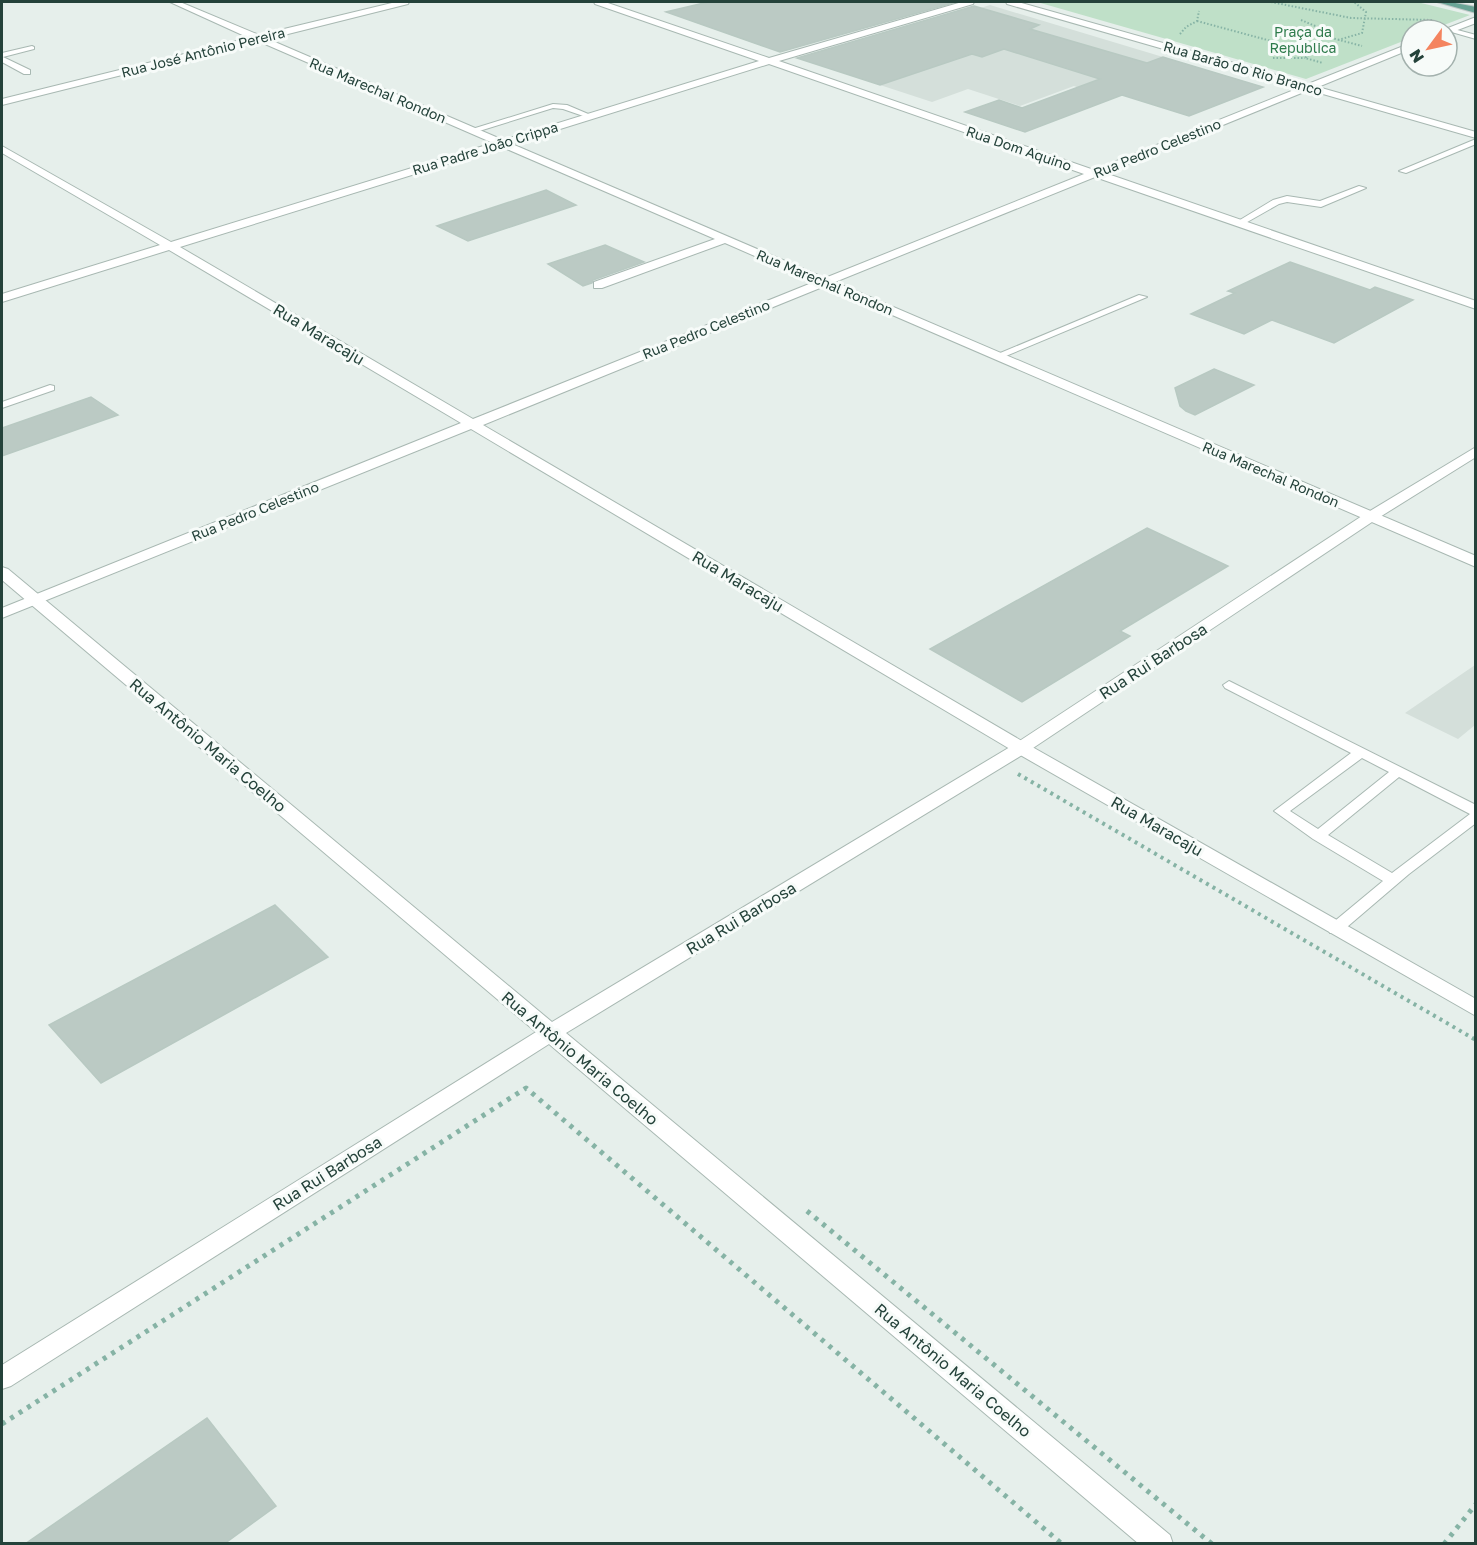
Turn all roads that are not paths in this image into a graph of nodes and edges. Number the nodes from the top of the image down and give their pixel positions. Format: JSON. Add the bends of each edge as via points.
{"nodes":[{"id":1,"x":174,"y":2,"type":"edge"},
{"id":2,"x":405,"y":2,"type":"edge"},
{"id":3,"x":598,"y":2,"type":"edge"},
{"id":4,"x":970,"y":2,"type":"edge"},
{"id":5,"x":1010,"y":2,"type":"edge"},
{"id":6,"x":1441,"y":2,"type":"edge"},
{"id":7,"x":1476,"y":10,"type":"edge"},
{"id":8,"x":1476,"y":20,"type":"edge"},
{"id":9,"x":1459,"y":27,"type":"edge"},
{"id":10,"x":1459,"y":33,"type":"edge"},
{"id":11,"x":1476,"y":37,"type":"edge"},
{"id":12,"x":259,"y":38,"type":"junction"},
{"id":13,"x":32,"y":48,"type":"dead end"},
{"id":14,"x":1399,"y":51,"type":"edge"},
{"id":15,"x":2,"y":57,"type":"edge"},
{"id":16,"x":769,"y":61,"type":"junction"},
{"id":17,"x":27,"y":72,"type":"dead end"},
{"id":18,"x":1309,"y":86,"type":"junction"},
{"id":19,"x":2,"y":102,"type":"edge"},
{"id":20,"x":590,"y":116,"type":"junction"},
{"id":21,"x":473,"y":130,"type":"junction"},
{"id":22,"x":1476,"y":135,"type":"edge"},
{"id":23,"x":1476,"y":141,"type":"edge"},
{"id":24,"x":503,"y":143,"type":"junction"},
{"id":25,"x":4,"y":152,"type":"edge"},
{"id":26,"x":1403,"y":171,"type":"dead end"},
{"id":27,"x":1093,"y":173,"type":"junction"},
{"id":28,"x":1362,"y":188,"type":"dead end"},
{"id":29,"x":1239,"y":223,"type":"junction"},
{"id":30,"x":725,"y":239,"type":"junction"},
{"id":31,"x":170,"y":246,"type":"junction"},
{"id":32,"x":824,"y":282,"type":"junction"},
{"id":33,"x":598,"y":285,"type":"dead end"},
{"id":34,"x":1142,"y":297,"type":"dead end"},
{"id":35,"x":2,"y":298,"type":"edge"},
{"id":36,"x":1476,"y":305,"type":"edge"},
{"id":37,"x":998,"y":356,"type":"junction"},
{"id":38,"x":50,"y":388,"type":"dead end"},
{"id":39,"x":2,"y":405,"type":"edge"},
{"id":40,"x":471,"y":424,"type":"junction"},
{"id":41,"x":1476,"y":451,"type":"edge"},
{"id":42,"x":1370,"y":517,"type":"junction"},
{"id":43,"x":1476,"y":562,"type":"edge"},
{"id":44,"x":2,"y":572,"type":"edge"},
{"id":45,"x":35,"y":599,"type":"junction"},
{"id":46,"x":2,"y":613,"type":"edge"},
{"id":47,"x":1229,"y":685,"type":"dead end"},
{"id":48,"x":1021,"y":748,"type":"junction"},
{"id":49,"x":1361,"y":753,"type":"junction"},
{"id":50,"x":1399,"y":771,"type":"junction"},
{"id":51,"x":1476,"y":811,"type":"edge"},
{"id":52,"x":1476,"y":816,"type":"edge"},
{"id":53,"x":1318,"y":836,"type":"junction"},
{"id":54,"x":1393,"y":880,"type":"junction"},
{"id":55,"x":1335,"y":929,"type":"junction"},
{"id":56,"x":1476,"y":1009,"type":"edge"},
{"id":57,"x":550,"y":1033,"type":"junction"},
{"id":58,"x":2,"y":1378,"type":"edge"},
{"id":59,"x":1160,"y":1544,"type":"edge"}],
"edges":[{"from":1,"to":12,"type":"street","name":"Rua Marechal Rondon"},
{"from":2,"to":12,"type":"street","name":"Rua José Antônio Pereira"},
{"from":3,"to":16,"type":"street","name":"Rua Dom Aquino"},
{"from":4,"to":16,"type":"street","name":"Rua Padre João Crippa"},
{"from":5,"to":18,"type":"street","name":"Rua Barão do Rio Branco"},
{"from":6,"to":7,"type":"main road"},
{"from":8,"to":9,"type":"street"},
{"from":10,"to":11,"type":"lane"},
{"from":12,"to":19,"type":"street","name":"Rua José Antônio Pereira"},
{"from":12,"to":21,"type":"street","name":"Rua Marechal Rondon"},
{"from":13,"to":15,"type":"lane"},
{"from":14,"to":18,"type":"street","name":"Rua Pedro Celestino"},
{"from":15,"to":17,"type":"lane"},
{"from":16,"to":20,"type":"street","name":"Rua Padre João Crippa"},
{"from":16,"to":27,"type":"street","name":"Rua Dom Aquino"},
{"from":18,"to":22,"type":"street","name":"Rua Barão do Rio Branco"},
{"from":18,"to":27,"type":"street","name":"Rua Pedro Celestino"},
{"from":20,"to":21,"type":"lane","via":[[553,106]]},
{"from":20,"to":24,"type":"street","name":"Rua Padre João Crippa"},
{"from":21,"to":24,"type":"street","name":"Rua Marechal Rondon"},
{"from":23,"to":26,"type":"lane"},
{"from":24,"to":30,"type":"street","name":"Rua Marechal Rondon"},
{"from":24,"to":31,"type":"street","name":"Rua Padre João Crippa"},
{"from":25,"to":31,"type":"street","name":"Rua Maracaju"},
{"from":27,"to":29,"type":"street","name":"Rua Dom Aquino"},
{"from":27,"to":32,"type":"street","name":"Rua Pedro Celestino"},
{"from":28,"to":29,"type":"lane","via":[[1321,204],[1276,202]]},
{"from":29,"to":36,"type":"street","name":"Rua Dom Aquino"},
{"from":30,"to":32,"type":"street","name":"Rua Marechal Rondon"},
{"from":30,"to":33,"type":"street"},
{"from":31,"to":35,"type":"street","name":"Rua Padre João Crippa"},
{"from":31,"to":40,"type":"street","name":"Rua Maracaju"},
{"from":32,"to":37,"type":"street","name":"Rua Marechal Rondon"},
{"from":32,"to":40,"type":"street","name":"Rua Pedro Celestino"},
{"from":34,"to":37,"type":"lane"},
{"from":37,"to":42,"type":"street","name":"Rua Marechal Rondon"},
{"from":38,"to":39,"type":"lane"},
{"from":40,"to":45,"type":"street","name":"Rua Pedro Celestino"},
{"from":40,"to":48,"type":"street","name":"Rua Maracaju"},
{"from":41,"to":42,"type":"street","name":"Rua Rui Barbosa"},
{"from":42,"to":43,"type":"street","name":"Rua Marechal Rondon"},
{"from":42,"to":48,"type":"street","name":"Rua Rui Barbosa"},
{"from":44,"to":45,"type":"street","name":"Rua Antônio Maria Coelho"},
{"from":45,"to":46,"type":"street","name":"Rua Pedro Celestino"},
{"from":45,"to":57,"type":"street","name":"Rua Antônio Maria Coelho"},
{"from":47,"to":49,"type":"lane"},
{"from":48,"to":55,"type":"street","name":"Rua Maracaju"},
{"from":48,"to":57,"type":"street","name":"Rua Rui Barbosa"},
{"from":49,"to":50,"type":"lane"},
{"from":49,"to":53,"type":"lane","via":[[1281,811]]},
{"from":50,"to":51,"type":"lane"},
{"from":50,"to":53,"type":"lane"},
{"from":52,"to":54,"type":"lane"},
{"from":53,"to":54,"type":"lane"},
{"from":54,"to":55,"type":"lane"},
{"from":55,"to":56,"type":"street","name":"Rua Maracaju"},
{"from":57,"to":58,"type":"street","name":"Rua Rui Barbosa"},
{"from":57,"to":59,"type":"street","name":"Rua Antônio Maria Coelho"}]}
